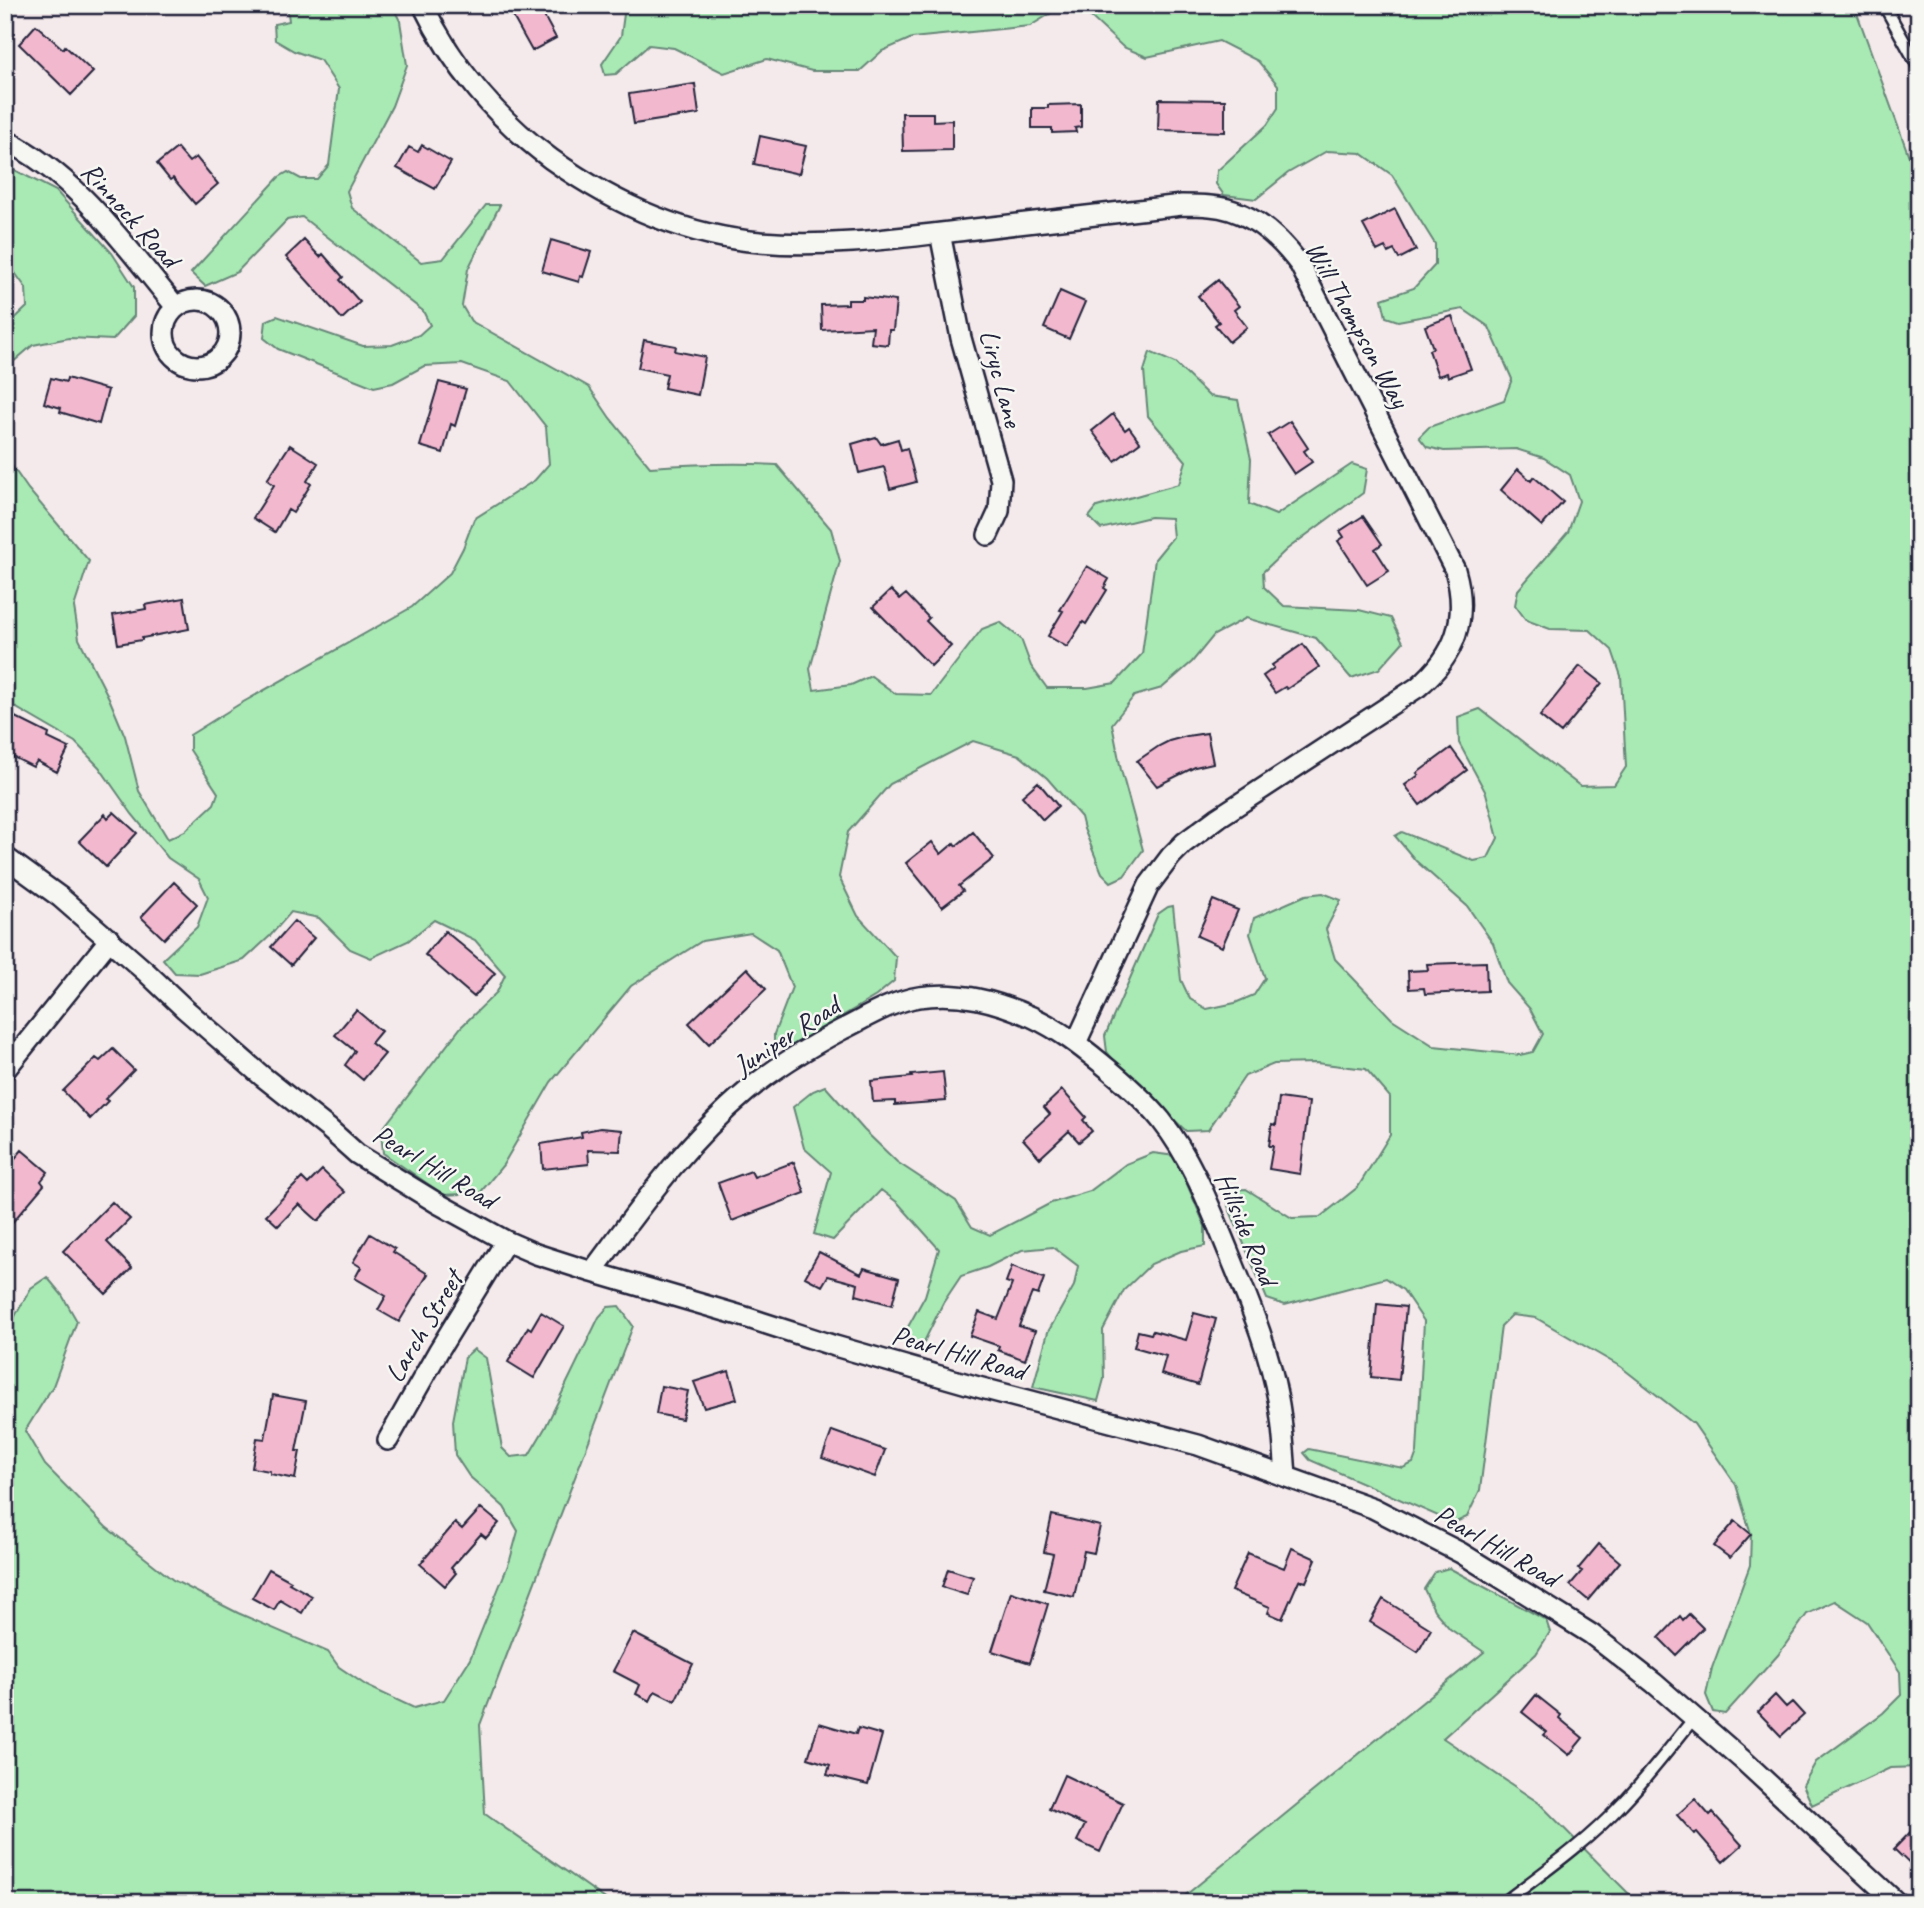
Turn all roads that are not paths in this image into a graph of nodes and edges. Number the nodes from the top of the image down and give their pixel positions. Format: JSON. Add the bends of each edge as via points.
{"nodes":[{"id":1,"x":423,"y":5,"type":"edge"},
{"id":2,"x":1884,"y":5,"type":"edge"},
{"id":3,"x":1919,"y":68,"type":"edge"},
{"id":4,"x":5,"y":140,"type":"edge"},
{"id":5,"x":940,"y":233,"type":"junction"},
{"id":6,"x":176,"y":307,"type":"dead end"},
{"id":7,"x":988,"y":535,"type":"dead end"},
{"id":8,"x":5,"y":857,"type":"edge"},
{"id":9,"x":110,"y":939,"type":"junction"},
{"id":10,"x":1076,"y":1043,"type":"junction"},
{"id":11,"x":5,"y":1070,"type":"edge"},
{"id":12,"x":506,"y":1241,"type":"junction"},
{"id":13,"x":592,"y":1272,"type":"junction"},
{"id":14,"x":388,"y":1440,"type":"dead end"},
{"id":15,"x":1286,"y":1476,"type":"junction"},
{"id":16,"x":1694,"y":1718,"type":"junction"},
{"id":17,"x":1503,"y":1903,"type":"edge"},
{"id":18,"x":1897,"y":1903,"type":"edge"}],
"edges":[{"from":1,"to":5,"type":"street","name":"Will Thompson Way","via":[[467,76],[514,129],[580,179],[639,211],[692,229],[758,242],[878,240]]},
{"from":2,"to":3,"type":"lane"},
{"from":4,"to":6,"type":"street","name":"Rinnock Road","via":[[80,194]]},
{"from":5,"to":7,"type":"street","name":"Liryc Lane","via":[[961,338],[1001,480],[999,511]]},
{"from":5,"to":10,"type":"street","name":"Will Thompson Way","via":[[1182,205],[1237,212],[1266,228],[1300,265],[1458,582],[1458,628],[1449,652],[1429,678],[1200,830],[1160,869]]},
{"from":8,"to":9,"type":"street","name":"Pearl Hill Road"},
{"from":9,"to":11,"type":"street"},
{"from":9,"to":12,"type":"street","name":"Pearl Hill Road","via":[[356,1154]]},
{"from":10,"to":13,"type":"street","name":"Juniper Road","via":[[1019,1012],[967,996],[918,997],[868,1016],[746,1091],[665,1175]]},
{"from":10,"to":15,"type":"street","name":"Hillside Road","via":[[1123,1081],[1160,1120],[1204,1193],[1272,1371]]},
{"from":12,"to":13,"type":"street","name":"Pearl Hill Road"},
{"from":12,"to":14,"type":"street","name":"Larch Street"},
{"from":13,"to":15,"type":"street","name":"Pearl Hill Road","via":[[966,1384],[1198,1445]]},
{"from":15,"to":16,"type":"street","name":"Pearl Hill Road","via":[[1373,1508],[1461,1553],[1591,1634]]},
{"from":16,"to":17,"type":"lane","via":[[1621,1806]]},
{"from":16,"to":18,"type":"street","name":"Pearl Hill Road"}]}
